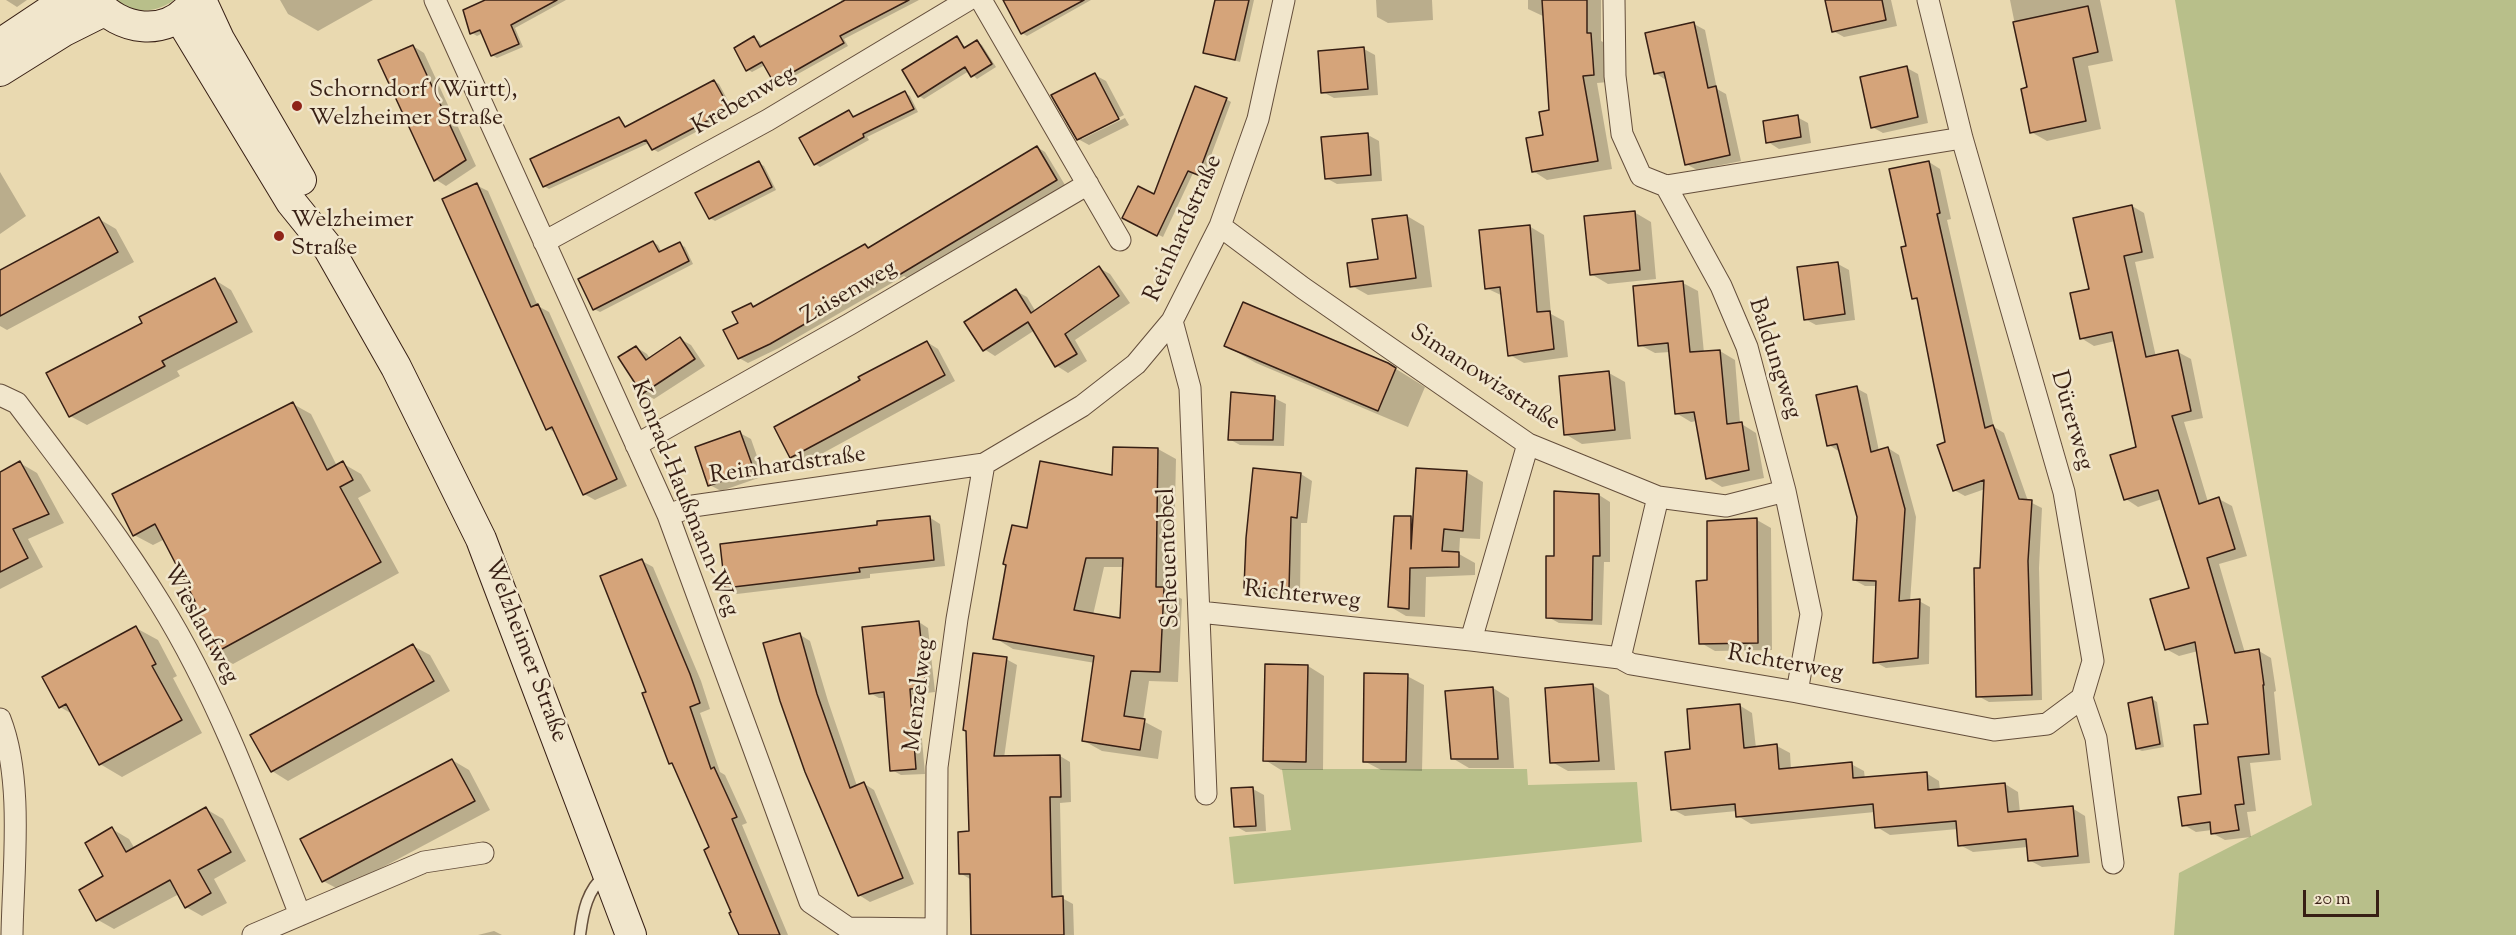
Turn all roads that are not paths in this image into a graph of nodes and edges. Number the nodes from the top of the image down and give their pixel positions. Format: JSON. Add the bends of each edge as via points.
{"nodes":[{"id":1,"x":70,"y":0,"type":"edge"},
{"id":2,"x":435,"y":0,"type":"edge"},
{"id":3,"x":968,"y":0,"type":"edge"},
{"id":4,"x":981,"y":0,"type":"edge"},
{"id":5,"x":1284,"y":0,"type":"edge"},
{"id":6,"x":1614,"y":0,"type":"edge"},
{"id":7,"x":1928,"y":0,"type":"edge"},
{"id":8,"x":99,"y":6,"type":"edge"},
{"id":9,"x":192,"y":6,"type":"edge"},
{"id":10,"x":0,"y":44,"type":"edge"},
{"id":11,"x":0,"y":71,"type":"edge"},
{"id":12,"x":1962,"y":138,"type":"junction"},
{"id":13,"x":1088,"y":184,"type":"junction"},
{"id":14,"x":1666,"y":186,"type":"junction"},
{"id":15,"x":1220,"y":226,"type":"junction"},
{"id":16,"x":1120,"y":240,"type":"dead end"},
{"id":17,"x":544,"y":242,"type":"junction"},
{"id":18,"x":1172,"y":321,"type":"junction"},
{"id":19,"x":0,"y":395,"type":"edge"},
{"id":20,"x":1528,"y":444,"type":"junction"},
{"id":21,"x":636,"y":445,"type":"junction"},
{"id":22,"x":984,"y":464,"type":"junction"},
{"id":23,"x":1785,"y":491,"type":"junction"},
{"id":24,"x":1658,"y":497,"type":"junction"},
{"id":25,"x":668,"y":515,"type":"junction"},
{"id":26,"x":1199,"y":612,"type":"junction"},
{"id":27,"x":1471,"y":640,"type":"junction"},
{"id":28,"x":1620,"y":658,"type":"junction"},
{"id":29,"x":1797,"y":692,"type":"junction"},
{"id":30,"x":2082,"y":698,"type":"junction"},
{"id":31,"x":0,"y":719,"type":"edge"},
{"id":32,"x":1206,"y":794,"type":"dead end"},
{"id":33,"x":7,"y":813,"type":"edge"},
{"id":34,"x":483,"y":853,"type":"dead end"},
{"id":35,"x":2113,"y":863,"type":"dead end"},
{"id":36,"x":608,"y":872,"type":"junction"},
{"id":37,"x":300,"y":915,"type":"junction"},
{"id":38,"x":936,"y":932,"type":"edge"},
{"id":39,"x":12,"y":935,"type":"edge"},
{"id":40,"x":253,"y":935,"type":"edge"},
{"id":41,"x":579,"y":935,"type":"edge"},
{"id":42,"x":631,"y":935,"type":"edge"}],
"edges":[{"from":1,"to":10,"type":"main road"},
{"from":2,"to":17,"type":"street","name":"Konrad-Haußmann-Weg"},
{"from":3,"to":17,"type":"street","name":"Krebenweg","via":[[768,120]]},
{"from":4,"to":13,"type":"street"},
{"from":5,"to":15,"type":"street","name":"Reinhardstraße","via":[[1258,119]]},
{"from":6,"to":14,"type":"street","via":[[1615,76],[1622,134],[1641,176]]},
{"from":7,"to":12,"type":"street","name":"Dürerweg"},
{"from":8,"to":9,"type":"main road","via":[[121,22],[140,27],[161,26]]},
{"from":8,"to":11,"type":"main road"},
{"from":9,"to":36,"type":"main road","name":"Welzheimer Straße","via":[[291,202],[329,249],[396,367],[481,539]]},
{"from":12,"to":14,"type":"street"},
{"from":12,"to":30,"type":"street","name":"Dürerweg","via":[[2064,492],[2093,661]]},
{"from":13,"to":16,"type":"street"},
{"from":13,"to":21,"type":"street","name":"Zaisenweg"},
{"from":14,"to":23,"type":"street","name":"Baldungweg","via":[[1721,286],[1748,347]]},
{"from":15,"to":18,"type":"street","name":"Reinhardstraße"},
{"from":15,"to":20,"type":"street","name":"Simanowizstraße"},
{"from":17,"to":21,"type":"street","name":"Konrad-Haußmann-Weg"},
{"from":18,"to":22,"type":"street","name":"Reinhardstraße","via":[[1136,364],[1082,406]]},
{"from":18,"to":26,"type":"street","name":"Scheuentobel","via":[[1190,388]]},
{"from":19,"to":37,"type":"street","name":"Wieslaufweg","via":[[17,403],[112,529],[161,604],[213,699]]},
{"from":20,"to":24,"type":"street","name":"Simanowizstraße"},
{"from":20,"to":27,"type":"street"},
{"from":21,"to":25,"type":"street","name":"Konrad-Haußmann-Weg"},
{"from":22,"to":25,"type":"street","name":"Reinhardstraße","via":[[693,506]]},
{"from":22,"to":38,"type":"street","name":"Menzelweg","via":[[937,767]]},
{"from":23,"to":24,"type":"street","name":"Simanowizstraße","via":[[1725,506]]},
{"from":23,"to":29,"type":"street","name":"Baldungweg","via":[[1811,614]]},
{"from":24,"to":28,"type":"street"},
{"from":25,"to":38,"type":"street","name":"Konrad-Haußmann-Weg","via":[[810,902],[848,928]]},
{"from":26,"to":27,"type":"street","name":"Richterweg"},
{"from":26,"to":32,"type":"street","name":"Scheuentobel"},
{"from":27,"to":28,"type":"street","name":"Richterweg"},
{"from":28,"to":29,"type":"street","name":"Richterweg","via":[[1631,664]]},
{"from":29,"to":30,"type":"street","name":"Richterweg","via":[[1994,730],[2048,724]]},
{"from":30,"to":35,"type":"street","via":[[2096,738]]},
{"from":31,"to":33,"type":"street","via":[[9,743]]},
{"from":33,"to":39,"type":"street"},
{"from":34,"to":37,"type":"street","via":[[424,862]]},
{"from":36,"to":41,"type":"lane","via":[[596,883],[584,906]]},
{"from":36,"to":42,"type":"main road","name":"Welzheimer Straße"},
{"from":37,"to":40,"type":"street"}]}
